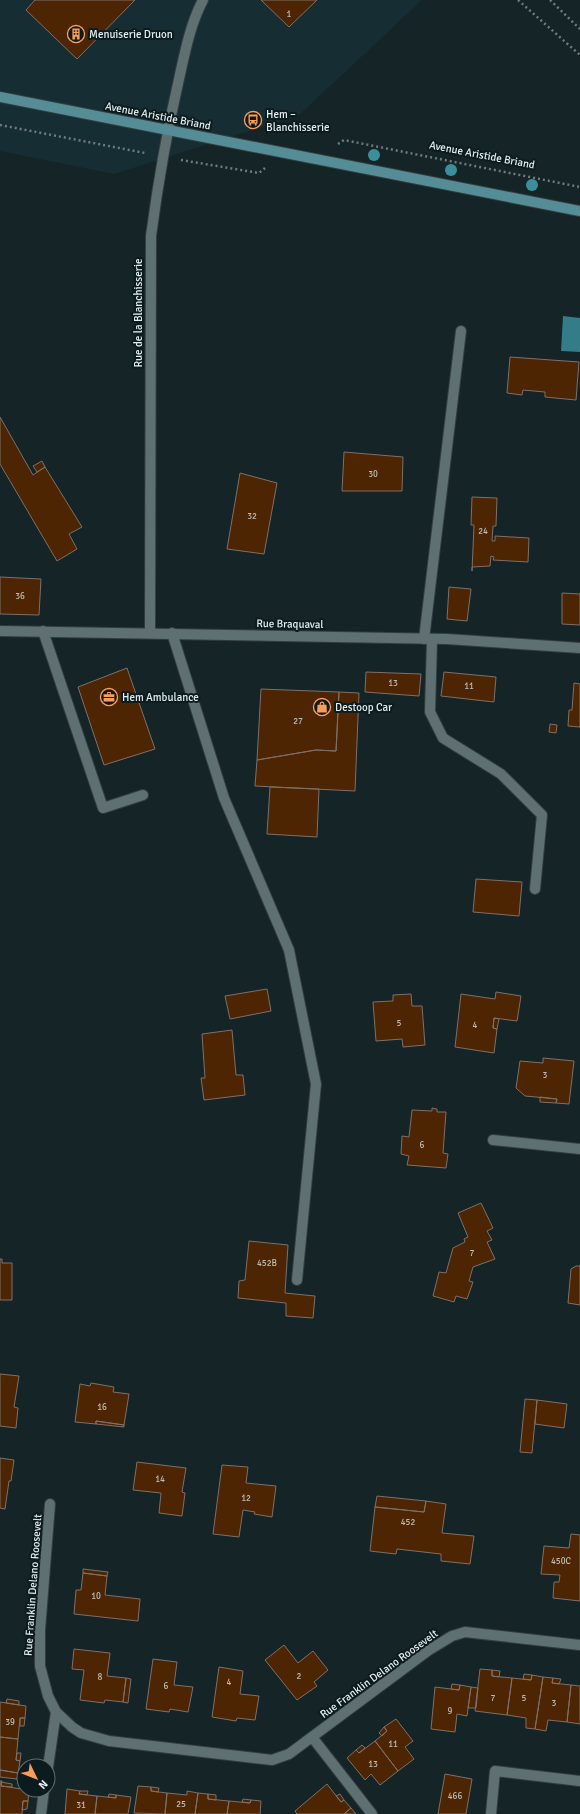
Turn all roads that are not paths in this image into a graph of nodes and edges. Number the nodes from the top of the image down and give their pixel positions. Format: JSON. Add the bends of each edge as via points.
{"nodes":[{"id":1,"x":203,"y":0,"type":"edge"},
{"id":2,"x":0,"y":97,"type":"edge"},
{"id":3,"x":168,"y":130,"type":"junction"},
{"id":4,"x":580,"y":211,"type":"edge"},
{"id":5,"x":461,"y":331,"type":"dead end"},
{"id":6,"x":0,"y":630,"type":"edge"},
{"id":7,"x":43,"y":631,"type":"junction"},
{"id":8,"x":150,"y":633,"type":"junction"},
{"id":9,"x":172,"y":633,"type":"junction"},
{"id":10,"x":428,"y":639,"type":"junction"},
{"id":11,"x":580,"y":648,"type":"edge"},
{"id":12,"x":142,"y":795,"type":"dead end"},
{"id":13,"x":535,"y":889,"type":"dead end"},
{"id":14,"x":493,"y":1140,"type":"dead end"},
{"id":15,"x":580,"y":1149,"type":"edge"},
{"id":16,"x":297,"y":1280,"type":"dead end"},
{"id":17,"x":50,"y":1504,"type":"dead end"},
{"id":18,"x":580,"y":1646,"type":"edge"},
{"id":19,"x":56,"y":1712,"type":"junction"},
{"id":20,"x":312,"y":1737,"type":"junction"},
{"id":21,"x":49,"y":1758,"type":"edge"},
{"id":22,"x":580,"y":1781,"type":"edge"},
{"id":23,"x":43,"y":1798,"type":"edge"},
{"id":24,"x":41,"y":1814,"type":"edge"},
{"id":25,"x":372,"y":1814,"type":"edge"},
{"id":26,"x":491,"y":1814,"type":"edge"}],
"edges":[{"from":1,"to":3,"type":"street","name":"Rue de la Blanchisserie","via":[[188,38]]},
{"from":2,"to":3,"type":"main road","name":"Avenue Aristide Briand"},
{"from":3,"to":4,"type":"main road","name":"Avenue Aristide Briand"},
{"from":3,"to":8,"type":"street","name":"Rue de la Blanchisserie","via":[[150,236]]},
{"from":5,"to":10,"type":"street"},
{"from":6,"to":7,"type":"street","name":"Rue Braquaval"},
{"from":7,"to":8,"type":"street","name":"Rue Braquaval"},
{"from":7,"to":12,"type":"street","via":[[102,808]]},
{"from":8,"to":9,"type":"street","name":"Rue Braquaval"},
{"from":9,"to":10,"type":"street","name":"Rue Braquaval"},
{"from":9,"to":16,"type":"street","via":[[224,798],[289,950],[316,1084]]},
{"from":10,"to":11,"type":"street","name":"Rue Braquaval"},
{"from":10,"to":13,"type":"street","via":[[430,712],[442,738],[501,774],[542,815]]},
{"from":14,"to":15,"type":"street"},
{"from":17,"to":19,"type":"street","name":"Rue Franklin Delano Roosevelt","via":[[40,1630],[40,1666],[48,1696]]},
{"from":18,"to":20,"type":"street","name":"Rue Franklin Delano Roosevelt","via":[[465,1632],[452,1636],[429,1650]]},
{"from":19,"to":20,"type":"street","name":"Rue Franklin Delano Roosevelt","via":[[81,1733],[110,1741],[272,1760],[289,1754]]},
{"from":19,"to":21,"type":"street"},
{"from":20,"to":25,"type":"street"},
{"from":22,"to":26,"type":"street","via":[[495,1770]]},
{"from":23,"to":24,"type":"street"}]}
